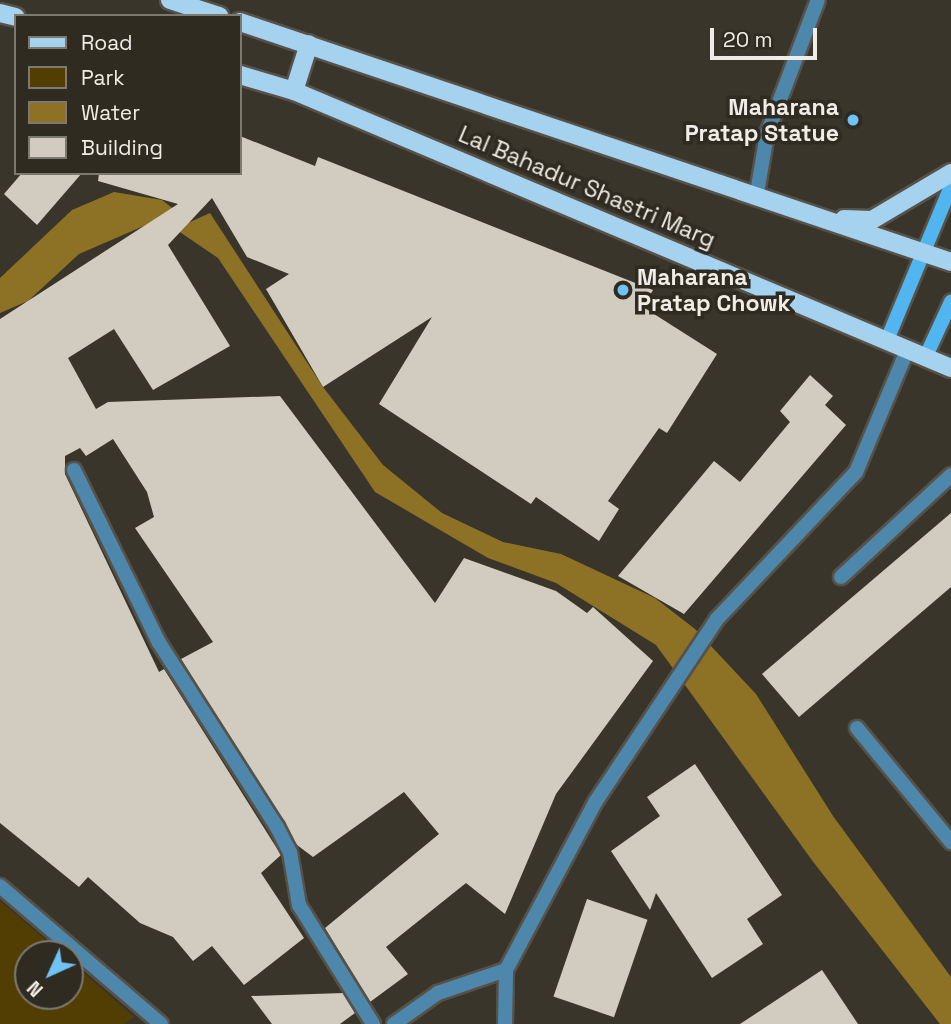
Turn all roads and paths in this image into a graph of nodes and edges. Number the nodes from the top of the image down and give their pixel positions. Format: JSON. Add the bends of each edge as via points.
{"nodes":[{"id":1,"x":170,"y":0,"type":"edge"},
{"id":2,"x":818,"y":0,"type":"edge"},
{"id":3,"x":213,"y":14,"type":"edge"},
{"id":4,"x":242,"y":23,"type":"edge"},
{"id":5,"x":309,"y":44,"type":"junction"},
{"id":6,"x":242,"y":76,"type":"edge"},
{"id":7,"x":293,"y":91,"type":"junction"},
{"id":8,"x":951,"y":173,"type":"edge"},
{"id":9,"x":951,"y":186,"type":"edge"},
{"id":10,"x":757,"y":192,"type":"junction"},
{"id":11,"x":830,"y":219,"type":"junction"},
{"id":12,"x":923,"y":252,"type":"junction"},
{"id":13,"x":951,"y":262,"type":"edge"},
{"id":14,"x":951,"y":302,"type":"edge"},
{"id":15,"x":887,"y":340,"type":"junction"},
{"id":16,"x":908,"y":348,"type":"junction"},
{"id":17,"x":926,"y":356,"type":"junction"},
{"id":18,"x":951,"y":368,"type":"edge"},
{"id":19,"x":74,"y":470,"type":"dead end"},
{"id":20,"x":951,"y":475,"type":"edge"},
{"id":21,"x":841,"y":577,"type":"dead end"},
{"id":22,"x":857,"y":728,"type":"dead end"},
{"id":23,"x":951,"y":842,"type":"edge"},
{"id":24,"x":0,"y":886,"type":"edge"},
{"id":25,"x":506,"y":970,"type":"junction"},
{"id":26,"x":161,"y":1024,"type":"edge"},
{"id":27,"x":373,"y":1024,"type":"edge"},
{"id":28,"x":394,"y":1024,"type":"edge"},
{"id":29,"x":505,"y":1024,"type":"edge"}],
"edges":[{"from":1,"to":3,"type":"main road"},
{"from":2,"to":10,"type":"street","via":[[767,134]]},
{"from":4,"to":5,"type":"main road","name":"Lal Bahadur Shastri Marg"},
{"from":5,"to":7,"type":"main road"},
{"from":5,"to":10,"type":"main road","name":"Lal Bahadur Shastri Marg"},
{"from":6,"to":7,"type":"main road","name":"Lal Bahadur Shastri Marg"},
{"from":7,"to":15,"type":"main road","name":"Lal Bahadur Shastri Marg"},
{"from":8,"to":11,"type":"main road","via":[[872,220]]},
{"from":9,"to":12,"type":"street"},
{"from":10,"to":11,"type":"main road","name":"Lal Bahadur Shastri Marg"},
{"from":11,"to":12,"type":"main road","name":"Lal Bahadur Shastri Marg"},
{"from":12,"to":13,"type":"main road","name":"Lal Bahadur Shastri Marg"},
{"from":12,"to":15,"type":"street"},
{"from":14,"to":17,"type":"street"},
{"from":15,"to":16,"type":"main road","name":"Lal Bahadur Shastri Marg"},
{"from":16,"to":17,"type":"main road","name":"Lal Bahadur Shastri Marg"},
{"from":16,"to":25,"type":"street","via":[[856,472],[717,620],[596,801]]},
{"from":17,"to":18,"type":"main road","name":"Lal Bahadur Shastri Marg"},
{"from":19,"to":27,"type":"street","via":[[158,642],[277,827],[290,852],[299,905]]},
{"from":20,"to":21,"type":"street"},
{"from":22,"to":23,"type":"street"},
{"from":24,"to":26,"type":"street"},
{"from":25,"to":28,"type":"street","via":[[438,993]]},
{"from":25,"to":29,"type":"street"}]}
